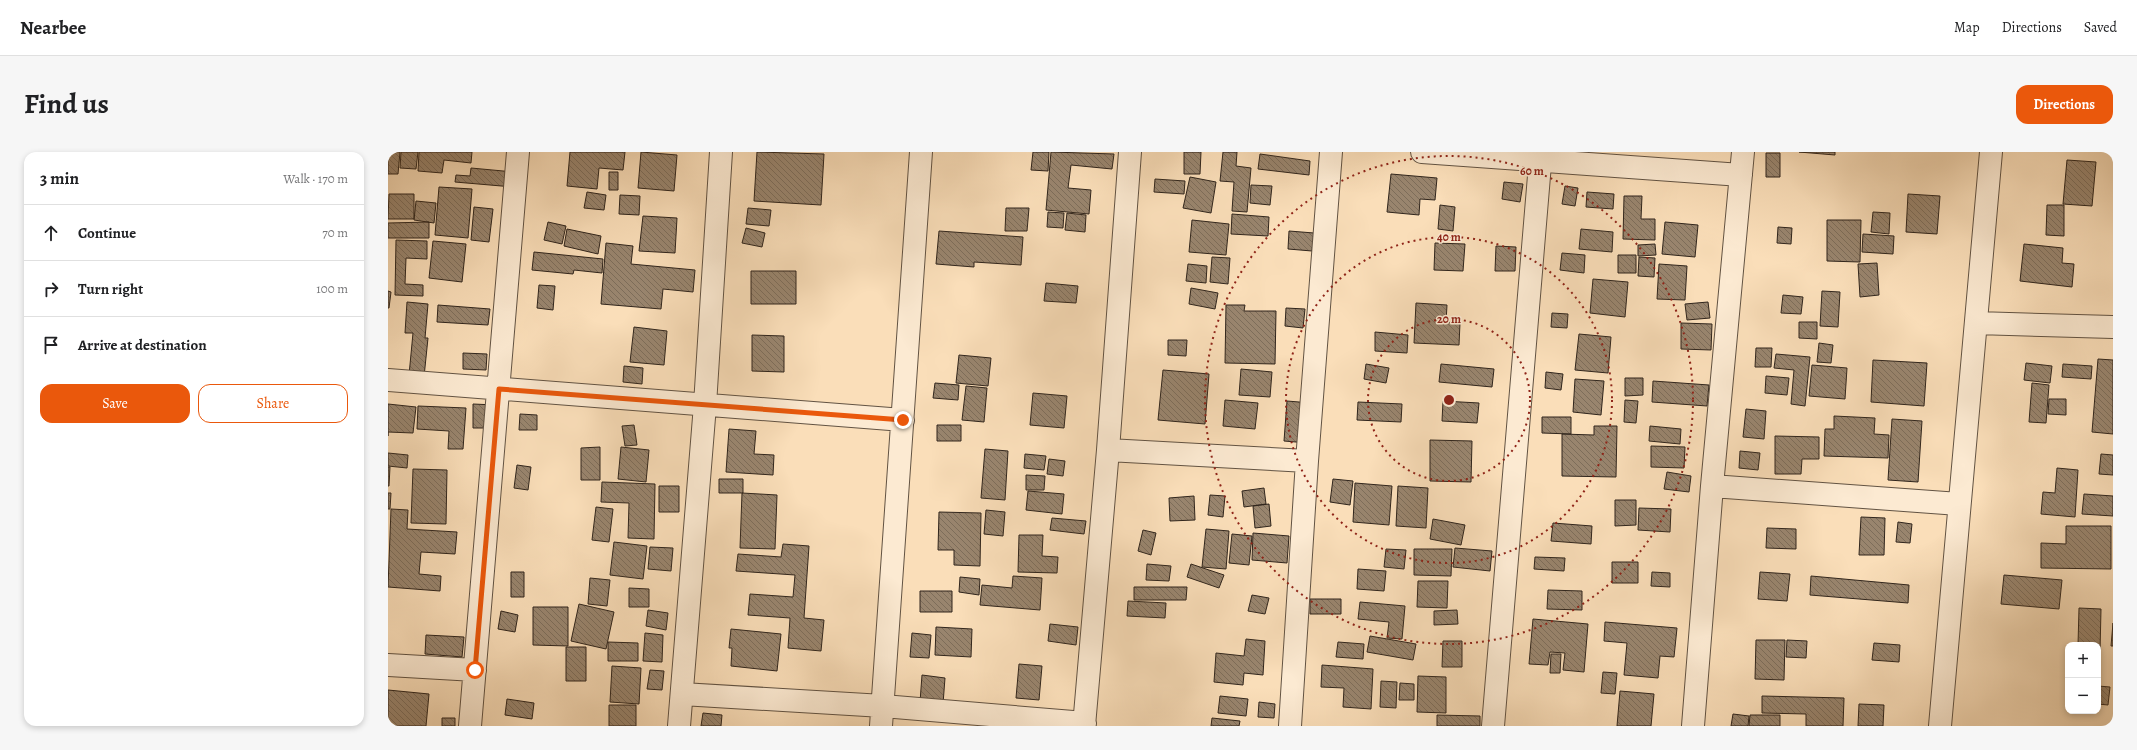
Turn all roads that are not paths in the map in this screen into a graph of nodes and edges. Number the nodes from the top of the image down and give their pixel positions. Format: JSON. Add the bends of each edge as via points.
{"nodes":[{"id":1,"x":518,"y":152,"type":"edge"},
{"id":2,"x":721,"y":152,"type":"edge"},
{"id":3,"x":921,"y":152,"type":"edge"},
{"id":4,"x":1130,"y":152,"type":"edge"},
{"id":5,"x":1331,"y":152,"type":"edge"},
{"id":6,"x":1422,"y":152,"type":"edge"},
{"id":7,"x":1743,"y":152,"type":"edge"},
{"id":8,"x":1991,"y":152,"type":"edge"},
{"id":9,"x":1541,"y":156,"type":"edge"},
{"id":10,"x":1741,"y":175,"type":"junction"},
{"id":11,"x":1976,"y":323,"type":"junction"},
{"id":12,"x":2113,"y":327,"type":"edge"},
{"id":13,"x":388,"y":380,"type":"edge"},
{"id":14,"x":499,"y":389,"type":"junction"},
{"id":15,"x":705,"y":405,"type":"junction"},
{"id":16,"x":903,"y":420,"type":"junction"},
{"id":17,"x":1108,"y":450,"type":"junction"},
{"id":18,"x":1307,"y":461,"type":"junction"},
{"id":19,"x":1712,"y":486,"type":"junction"},
{"id":20,"x":1959,"y":504,"type":"junction"},
{"id":21,"x":388,"y":665,"type":"edge"},
{"id":22,"x":475,"y":670,"type":"junction"},
{"id":23,"x":682,"y":694,"type":"junction"},
{"id":24,"x":882,"y":716,"type":"edge"},
{"id":25,"x":1084,"y":725,"type":"edge"},
{"id":26,"x":470,"y":726,"type":"edge"},
{"id":27,"x":680,"y":726,"type":"edge"},
{"id":28,"x":1290,"y":726,"type":"edge"},
{"id":29,"x":1493,"y":726,"type":"edge"},
{"id":30,"x":1693,"y":726,"type":"edge"},
{"id":31,"x":1940,"y":726,"type":"edge"}],
"edges":[{"from":1,"to":14,"type":"street"},
{"from":2,"to":15,"type":"street"},
{"from":3,"to":16,"type":"street"},
{"from":4,"to":17,"type":"street"},
{"from":5,"to":18,"type":"street"},
{"from":6,"to":9,"type":"street"},
{"from":7,"to":10,"type":"street"},
{"from":8,"to":11,"type":"street"},
{"from":9,"to":10,"type":"street"},
{"from":9,"to":29,"type":"street"},
{"from":10,"to":19,"type":"street"},
{"from":11,"to":12,"type":"street"},
{"from":11,"to":20,"type":"street"},
{"from":13,"to":14,"type":"street"},
{"from":14,"to":15,"type":"street"},
{"from":14,"to":22,"type":"street"},
{"from":15,"to":16,"type":"street"},
{"from":15,"to":23,"type":"street"},
{"from":16,"to":24,"type":"street"},
{"from":17,"to":18,"type":"street"},
{"from":17,"to":25,"type":"street"},
{"from":18,"to":28,"type":"street"},
{"from":19,"to":20,"type":"street"},
{"from":19,"to":30,"type":"street"},
{"from":20,"to":31,"type":"street"},
{"from":21,"to":22,"type":"street"},
{"from":22,"to":26,"type":"street"},
{"from":23,"to":24,"type":"street"},
{"from":23,"to":27,"type":"street"},
{"from":24,"to":25,"type":"street"}]}
